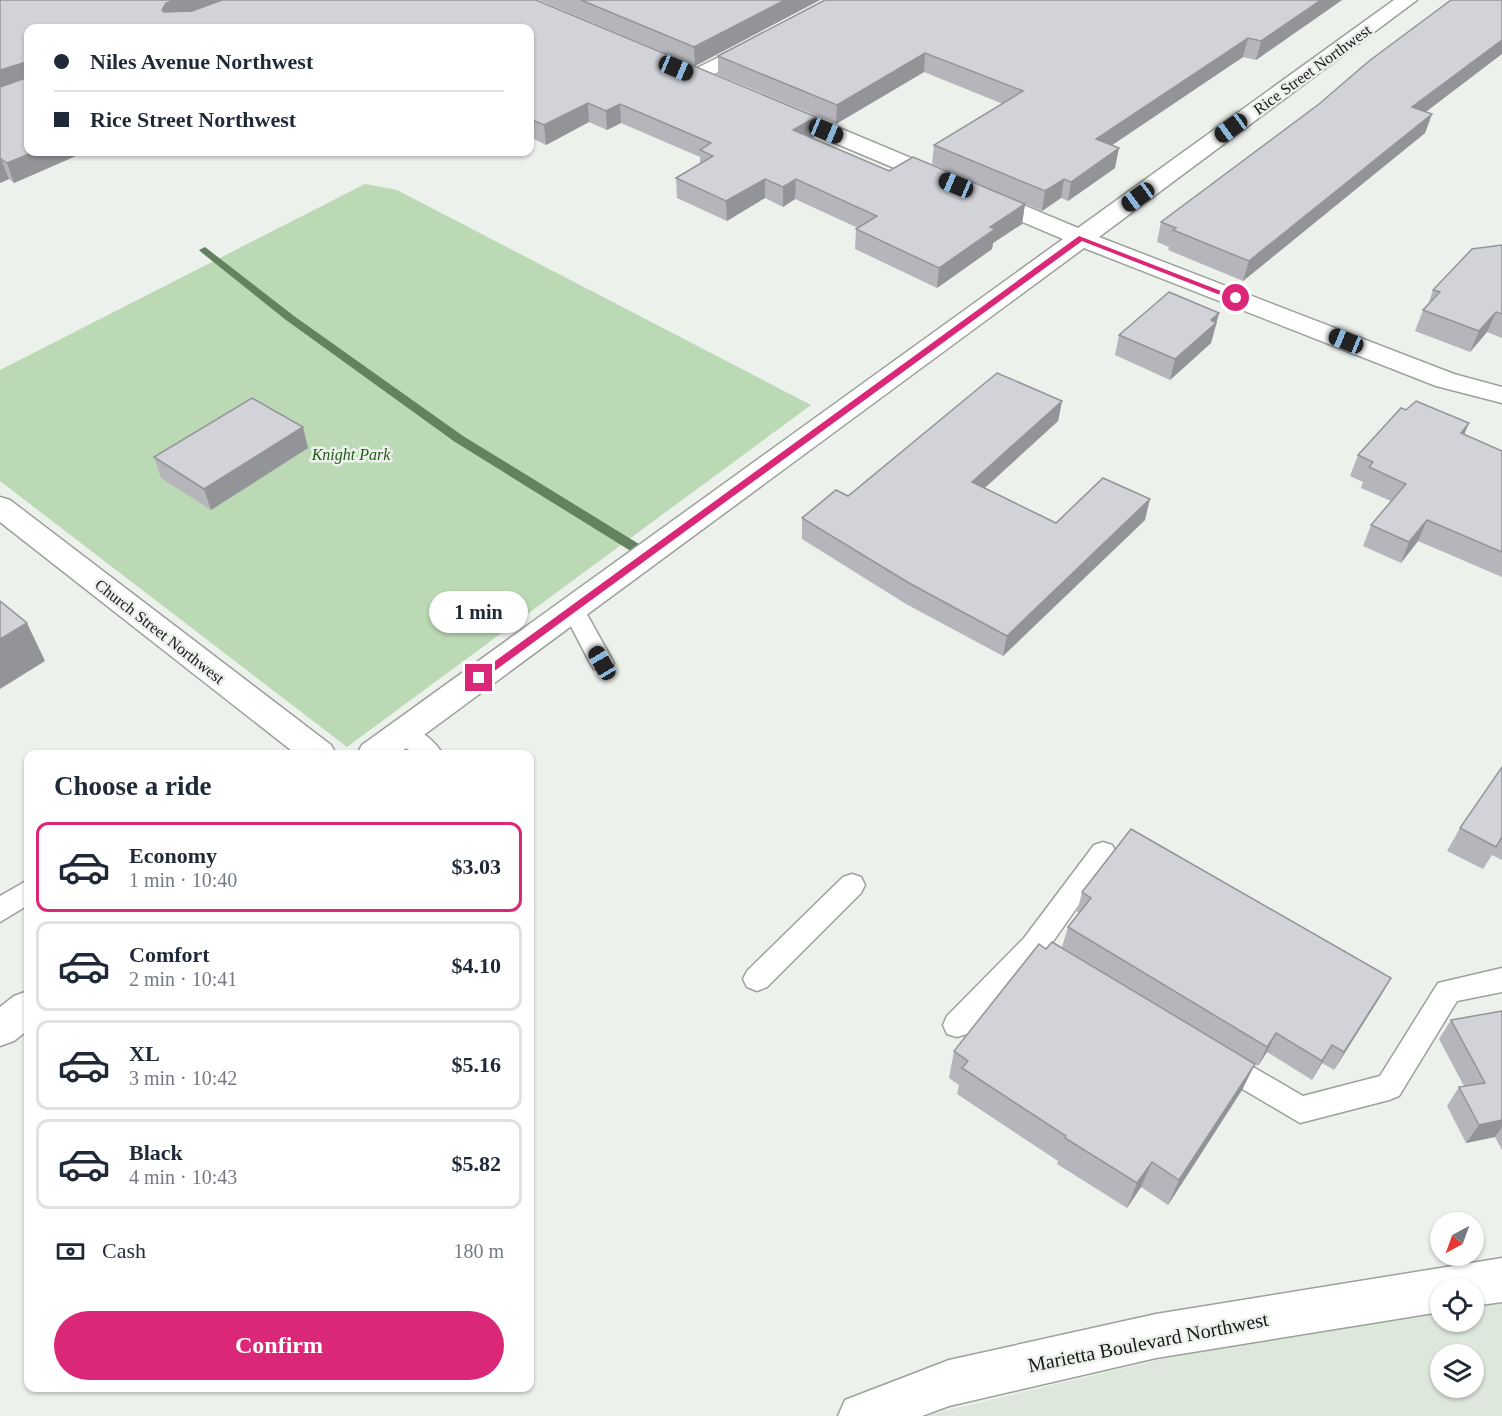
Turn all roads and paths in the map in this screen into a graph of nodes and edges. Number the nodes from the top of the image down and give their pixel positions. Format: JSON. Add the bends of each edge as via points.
{"nodes":[{"id":1,"x":1407,"y":0,"type":"edge"},
{"id":2,"x":778,"y":33,"type":"edge"},
{"id":3,"x":718,"y":85,"type":"edge"},
{"id":4,"x":750,"y":99,"type":"edge"},
{"id":5,"x":1081,"y":238,"type":"junction"},
{"id":6,"x":1502,"y":395,"type":"edge"},
{"id":7,"x":0,"y":507,"type":"edge"},
{"id":8,"x":573,"y":609,"type":"junction"},
{"id":9,"x":602,"y":663,"type":"dead end"},
{"id":10,"x":404,"y":733,"type":"junction"},
{"id":11,"x":314,"y":750,"type":"edge"},
{"id":12,"x":380,"y":750,"type":"edge"},
{"id":13,"x":425,"y":750,"type":"edge"},
{"id":14,"x":1103,"y":852,"type":"dead end"},
{"id":15,"x":852,"y":885,"type":"dead end"},
{"id":16,"x":24,"y":894,"type":"edge"},
{"id":17,"x":0,"y":911,"type":"edge"},
{"id":18,"x":1034,"y":946,"type":"junction"},
{"id":19,"x":1083,"y":976,"type":"edge"},
{"id":20,"x":757,"y":979,"type":"dead end"},
{"id":21,"x":1502,"y":980,"type":"edge"},
{"id":22,"x":24,"y":1011,"type":"edge"},
{"id":23,"x":957,"y":1025,"type":"dead end"},
{"id":24,"x":0,"y":1029,"type":"edge"},
{"id":25,"x":1201,"y":1049,"type":"edge"},
{"id":26,"x":1502,"y":1280,"type":"edge"},
{"id":27,"x":1484,"y":1283,"type":"edge"},
{"id":28,"x":1430,"y":1292,"type":"edge"},
{"id":29,"x":861,"y":1416,"type":"edge"}],
"edges":[{"from":1,"to":5,"type":"street","name":"Rice Street Northwest"},
{"from":2,"to":3,"type":"street","via":[[685,72]]},
{"from":4,"to":5,"type":"street"},
{"from":5,"to":6,"type":"street","via":[[1446,380]]},
{"from":5,"to":8,"type":"street","name":"Rice Street Northwest"},
{"from":7,"to":11,"type":"street","name":"Church Street Northwest"},
{"from":8,"to":9,"type":"lane"},
{"from":8,"to":10,"type":"street","name":"Rice Street Northwest"},
{"from":10,"to":12,"type":"street","name":"Rice Street Northwest"},
{"from":10,"to":13,"type":"lane"},
{"from":14,"to":18,"type":"lane"},
{"from":15,"to":20,"type":"lane"},
{"from":16,"to":17,"type":"lane"},
{"from":18,"to":19,"type":"lane"},
{"from":18,"to":23,"type":"lane"},
{"from":21,"to":25,"type":"lane","via":[[1449,991],[1389,1087],[1299,1110]]},
{"from":22,"to":24,"type":"street"},
{"from":26,"to":27,"type":"street"},
{"from":28,"to":29,"type":"street","name":"Marietta Boulevard Northwest","via":[[1156,1336],[949,1383]]}]}
